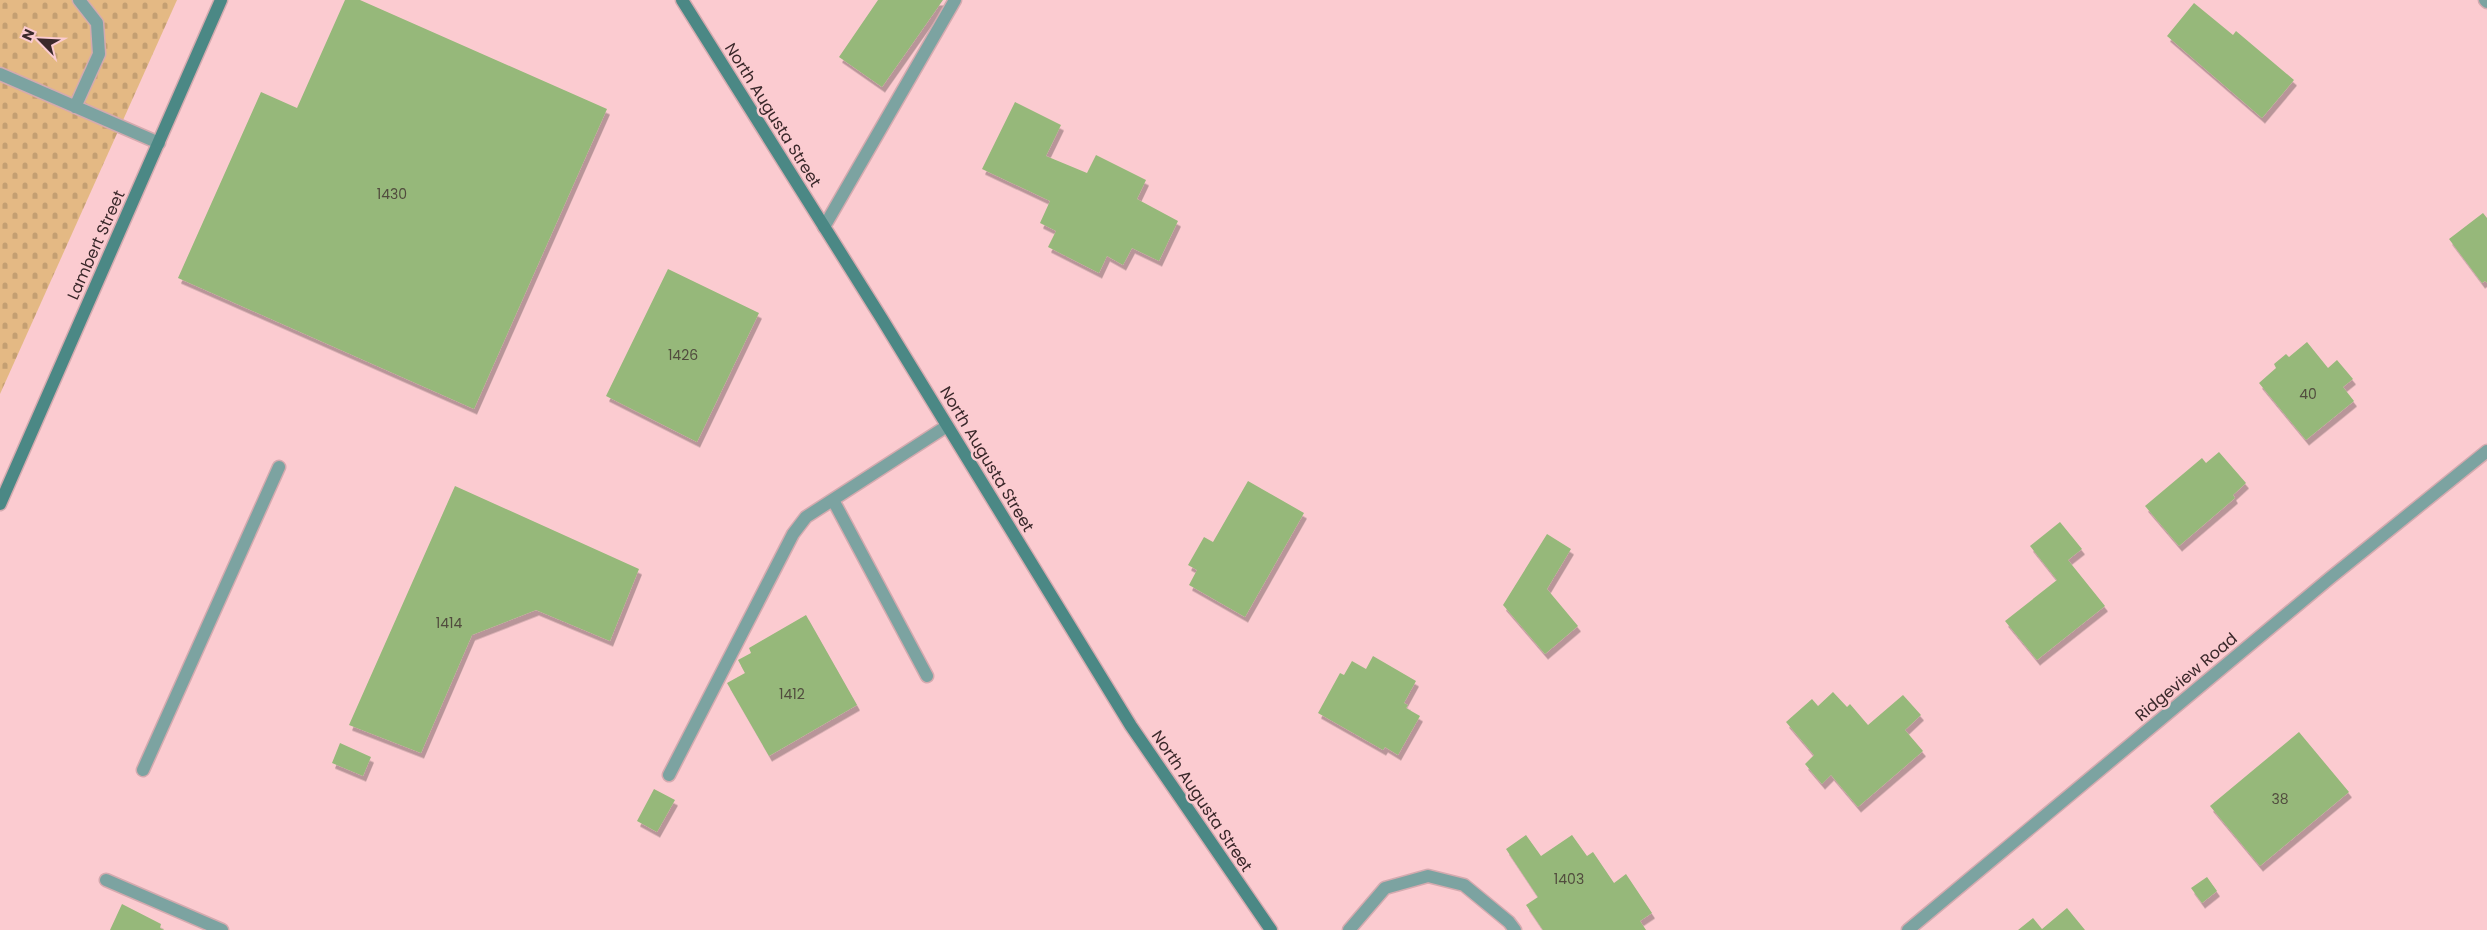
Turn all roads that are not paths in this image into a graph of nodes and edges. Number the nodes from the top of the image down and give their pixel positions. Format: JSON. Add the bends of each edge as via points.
{"nodes":[{"id":1,"x":79,"y":0,"type":"edge"},
{"id":2,"x":221,"y":0,"type":"edge"},
{"id":3,"x":682,"y":0,"type":"edge"},
{"id":4,"x":955,"y":0,"type":"edge"},
{"id":5,"x":0,"y":74,"type":"edge"},
{"id":6,"x":75,"y":106,"type":"junction"},
{"id":7,"x":159,"y":143,"type":"junction"},
{"id":8,"x":824,"y":227,"type":"junction"},
{"id":9,"x":947,"y":426,"type":"junction"},
{"id":10,"x":2487,"y":451,"type":"edge"},
{"id":11,"x":279,"y":467,"type":"dead end"},
{"id":12,"x":833,"y":500,"type":"junction"},
{"id":13,"x":0,"y":504,"type":"edge"},
{"id":14,"x":927,"y":676,"type":"dead end"},
{"id":15,"x":143,"y":770,"type":"dead end"},
{"id":16,"x":669,"y":775,"type":"dead end"},
{"id":17,"x":106,"y":880,"type":"dead end"},
{"id":18,"x":222,"y":930,"type":"edge"},
{"id":19,"x":1271,"y":930,"type":"edge"},
{"id":20,"x":1349,"y":930,"type":"edge"},
{"id":21,"x":1515,"y":930,"type":"edge"},
{"id":22,"x":1908,"y":930,"type":"edge"}],
"edges":[{"from":1,"to":6,"type":"street","via":[[97,23],[99,54]]},
{"from":2,"to":7,"type":"main road","name":"Lambert Street"},
{"from":3,"to":8,"type":"main road","name":"North Augusta Street"},
{"from":4,"to":8,"type":"street"},
{"from":5,"to":6,"type":"street"},
{"from":6,"to":7,"type":"street"},
{"from":7,"to":13,"type":"main road","name":"Lambert Street"},
{"from":8,"to":9,"type":"main road","name":"North Augusta Street"},
{"from":9,"to":12,"type":"street"},
{"from":9,"to":19,"type":"main road","name":"North Augusta Street","via":[[1131,726]]},
{"from":10,"to":22,"type":"street","name":"Ridgeview Road","via":[[2322,584]]},
{"from":11,"to":15,"type":"street"},
{"from":12,"to":14,"type":"street"},
{"from":12,"to":16,"type":"street","via":[[806,517],[793,534]]},
{"from":17,"to":18,"type":"street"},
{"from":20,"to":21,"type":"street","via":[[1385,888],[1428,876],[1464,885]]}]}
